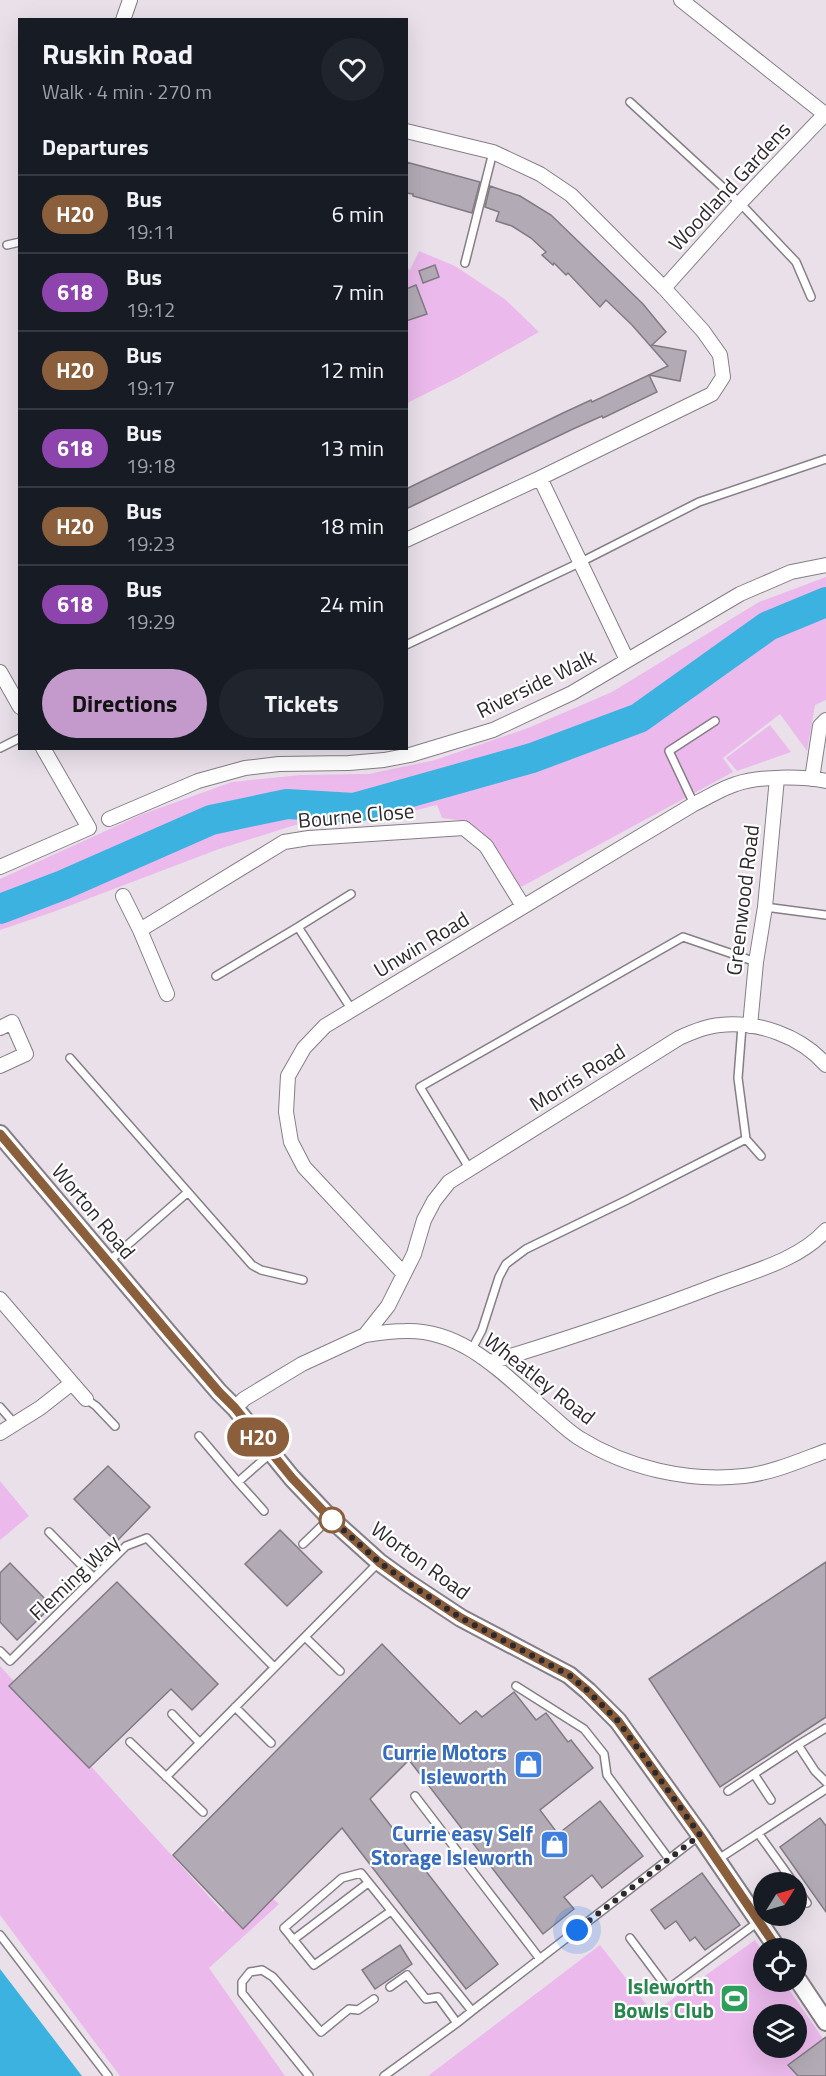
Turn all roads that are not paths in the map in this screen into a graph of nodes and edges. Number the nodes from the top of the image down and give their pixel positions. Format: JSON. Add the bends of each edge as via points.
{"nodes":[{"id":1,"x":130,"y":0,"type":"edge"},
{"id":2,"x":681,"y":0,"type":"edge"},
{"id":3,"x":124,"y":18,"type":"edge"},
{"id":4,"x":630,"y":102,"type":"dead end"},
{"id":5,"x":826,"y":114,"type":"edge"},
{"id":6,"x":408,"y":131,"type":"edge"},
{"id":7,"x":493,"y":152,"type":"junction"},
{"id":8,"x":740,"y":203,"type":"junction"},
{"id":9,"x":18,"y":242,"type":"edge"},
{"id":10,"x":7,"y":245,"type":"dead end"},
{"id":11,"x":465,"y":263,"type":"dead end"},
{"id":12,"x":664,"y":288,"type":"junction"},
{"id":13,"x":811,"y":297,"type":"dead end"},
{"id":14,"x":826,"y":459,"type":"edge"},
{"id":15,"x":540,"y":478,"type":"junction"},
{"id":16,"x":408,"y":539,"type":"edge"},
{"id":17,"x":579,"y":563,"type":"junction"},
{"id":18,"x":826,"y":565,"type":"edge"},
{"id":19,"x":408,"y":644,"type":"edge"},
{"id":20,"x":627,"y":660,"type":"junction"},
{"id":21,"x":0,"y":672,"type":"edge"},
{"id":22,"x":18,"y":704,"type":"edge"},
{"id":23,"x":826,"y":720,"type":"edge"},
{"id":24,"x":715,"y":721,"type":"dead end"},
{"id":25,"x":18,"y":739,"type":"edge"},
{"id":26,"x":0,"y":748,"type":"edge"},
{"id":27,"x":44,"y":750,"type":"edge"},
{"id":28,"x":777,"y":778,"type":"junction"},
{"id":29,"x":819,"y":780,"type":"edge"},
{"id":30,"x":694,"y":804,"type":"junction"},
{"id":31,"x":109,"y":819,"type":"dead end"},
{"id":32,"x":0,"y":867,"type":"edge"},
{"id":33,"x":351,"y":894,"type":"dead end"},
{"id":34,"x":123,"y":896,"type":"dead end"},
{"id":35,"x":523,"y":906,"type":"junction"},
{"id":36,"x":765,"y":907,"type":"junction"},
{"id":37,"x":826,"y":915,"type":"edge"},
{"id":38,"x":298,"y":927,"type":"junction"},
{"id":39,"x":140,"y":930,"type":"junction"},
{"id":40,"x":756,"y":962,"type":"junction"},
{"id":41,"x":216,"y":976,"type":"dead end"},
{"id":42,"x":167,"y":994,"type":"dead end"},
{"id":43,"x":352,"y":1010,"type":"junction"},
{"id":44,"x":746,"y":1026,"type":"junction"},
{"id":45,"x":0,"y":1028,"type":"edge"},
{"id":46,"x":70,"y":1059,"type":"dead end"},
{"id":47,"x":826,"y":1065,"type":"edge"},
{"id":48,"x":0,"y":1066,"type":"edge"},
{"id":49,"x":0,"y":1134,"type":"edge"},
{"id":50,"x":746,"y":1139,"type":"junction"},
{"id":51,"x":761,"y":1156,"type":"dead end"},
{"id":52,"x":470,"y":1168,"type":"junction"},
{"id":53,"x":188,"y":1192,"type":"junction"},
{"id":54,"x":826,"y":1230,"type":"edge"},
{"id":55,"x":108,"y":1262,"type":"junction"},
{"id":56,"x":405,"y":1274,"type":"junction"},
{"id":57,"x":303,"y":1280,"type":"dead end"},
{"id":58,"x":0,"y":1299,"type":"edge"},
{"id":59,"x":365,"y":1335,"type":"junction"},
{"id":60,"x":472,"y":1349,"type":"junction"},
{"id":61,"x":491,"y":1362,"type":"junction"},
{"id":62,"x":72,"y":1383,"type":"junction"},
{"id":63,"x":86,"y":1399,"type":"joint"},
{"id":64,"x":0,"y":1407,"type":"edge"},
{"id":65,"x":235,"y":1408,"type":"junction"},
{"id":66,"x":14,"y":1423,"type":"junction"},
{"id":67,"x":115,"y":1426,"type":"dead end"},
{"id":68,"x":0,"y":1433,"type":"edge"},
{"id":69,"x":199,"y":1436,"type":"dead end"},
{"id":70,"x":826,"y":1451,"type":"edge"},
{"id":71,"x":271,"y":1453,"type":"junction"},
{"id":72,"x":237,"y":1482,"type":"junction"},
{"id":73,"x":264,"y":1511,"type":"dead end"},
{"id":74,"x":330,"y":1518,"type":"junction"},
{"id":75,"x":49,"y":1532,"type":"dead end"},
{"id":76,"x":303,"y":1545,"type":"dead end"},
{"id":77,"x":379,"y":1562,"type":"junction"},
{"id":78,"x":93,"y":1577,"type":"junction"},
{"id":79,"x":304,"y":1637,"type":"junction"},
{"id":80,"x":0,"y":1651,"type":"edge"},
{"id":81,"x":274,"y":1667,"type":"junction"},
{"id":82,"x":340,"y":1671,"type":"dead end"},
{"id":83,"x":516,"y":1686,"type":"dead end"},
{"id":84,"x":235,"y":1707,"type":"junction"},
{"id":85,"x":172,"y":1714,"type":"dead end"},
{"id":86,"x":826,"y":1728,"type":"edge"},
{"id":87,"x":130,"y":1742,"type":"dead end"},
{"id":88,"x":200,"y":1743,"type":"junction"},
{"id":89,"x":271,"y":1743,"type":"dead end"},
{"id":90,"x":798,"y":1745,"type":"junction"},
{"id":91,"x":754,"y":1774,"type":"junction"},
{"id":92,"x":166,"y":1777,"type":"junction"},
{"id":93,"x":826,"y":1782,"type":"edge"},
{"id":94,"x":826,"y":1789,"type":"edge"},
{"id":95,"x":728,"y":1791,"type":"dead end"},
{"id":96,"x":415,"y":1796,"type":"dead end"},
{"id":97,"x":771,"y":1800,"type":"dead end"},
{"id":98,"x":203,"y":1812,"type":"dead end"},
{"id":99,"x":758,"y":1833,"type":"junction"},
{"id":100,"x":700,"y":1835,"type":"junction"},
{"id":101,"x":669,"y":1859,"type":"junction"},
{"id":102,"x":717,"y":1860,"type":"junction"},
{"id":103,"x":786,"y":1872,"type":"edge"},
{"id":104,"x":368,"y":1883,"type":"junction"},
{"id":105,"x":391,"y":1911,"type":"junction"},
{"id":106,"x":753,"y":1914,"type":"edge"},
{"id":107,"x":753,"y":1926,"type":"edge"},
{"id":108,"x":0,"y":1935,"type":"edge"},
{"id":109,"x":630,"y":1938,"type":"dead end"},
{"id":110,"x":294,"y":1940,"type":"junction"},
{"id":111,"x":540,"y":1959,"type":"junction"},
{"id":112,"x":390,"y":1987,"type":"dead end"},
{"id":113,"x":806,"y":1992,"type":"edge"},
{"id":114,"x":374,"y":1999,"type":"dead end"},
{"id":115,"x":472,"y":2011,"type":"junction"},
{"id":116,"x":826,"y":2022,"type":"edge"},
{"id":117,"x":457,"y":2023,"type":"junction"},
{"id":118,"x":108,"y":2076,"type":"edge"},
{"id":119,"x":309,"y":2076,"type":"edge"},
{"id":120,"x":384,"y":2076,"type":"edge"}],
"edges":[{"from":1,"to":3,"type":"street"},
{"from":2,"to":5,"type":"street"},
{"from":4,"to":8,"type":"lane"},
{"from":5,"to":8,"type":"street","name":"Woodland Gardens"},
{"from":6,"to":7,"type":"street"},
{"from":7,"to":11,"type":"lane"},
{"from":7,"to":12,"type":"street","via":[[540,174],[571,195]]},
{"from":8,"to":12,"type":"street","name":"Woodland Gardens"},
{"from":8,"to":13,"type":"lane","via":[[796,262]]},
{"from":9,"to":10,"type":"lane"},
{"from":12,"to":15,"type":"street","via":[[720,355],[723,377],[712,394]]},
{"from":14,"to":17,"type":"lane","via":[[699,502]]},
{"from":15,"to":16,"type":"street"},
{"from":15,"to":17,"type":"street"},
{"from":17,"to":19,"type":"lane"},
{"from":17,"to":20,"type":"street"},
{"from":18,"to":20,"type":"street","name":"Riverside Walk","via":[[791,572],[740,594]]},
{"from":20,"to":31,"type":"street","name":"Riverside Walk","via":[[572,693],[494,730],[384,760],[245,768],[198,781]]},
{"from":21,"to":22,"type":"street"},
{"from":23,"to":29,"type":"street","via":[[820,726]]},
{"from":24,"to":30,"type":"lane","via":[[669,751]]},
{"from":25,"to":26,"type":"lane"},
{"from":27,"to":32,"type":"street","via":[[89,828]]},
{"from":28,"to":29,"type":"street","name":"Unwin Road"},
{"from":28,"to":30,"type":"street","name":"Unwin Road","via":[[737,784]]},
{"from":28,"to":36,"type":"street","name":"Greenwood Road"},
{"from":30,"to":35,"type":"street","name":"Unwin Road"},
{"from":33,"to":38,"type":"lane"},
{"from":34,"to":39,"type":"street"},
{"from":35,"to":39,"type":"street","name":"Bourne Close","via":[[486,846],[465,828],[284,842]]},
{"from":35,"to":43,"type":"street","name":"Unwin Road"},
{"from":36,"to":37,"type":"lane"},
{"from":36,"to":40,"type":"street","name":"Greenwood Road"},
{"from":38,"to":41,"type":"lane"},
{"from":38,"to":43,"type":"lane"},
{"from":39,"to":42,"type":"street"},
{"from":40,"to":44,"type":"street","name":"Greenwood Road"},
{"from":40,"to":52,"type":"lane","via":[[683,937],[420,1088]]},
{"from":43,"to":56,"type":"street","name":"Unwin Road","via":[[325,1026],[304,1048],[288,1076],[286,1112],[291,1142],[304,1167]]},
{"from":44,"to":47,"type":"street","name":"Morris Road","via":[[796,1040]]},
{"from":44,"to":50,"type":"lane","via":[[738,1078]]},
{"from":44,"to":52,"type":"street","name":"Morris Road","via":[[720,1025],[679,1038]]},
{"from":45,"to":48,"type":"street","via":[[12,1022],[26,1054]]},
{"from":46,"to":53,"type":"lane"},
{"from":49,"to":55,"type":"street","name":"Worton Road"},
{"from":50,"to":51,"type":"lane"},
{"from":50,"to":60,"type":"lane","via":[[526,1249],[506,1264]]},
{"from":52,"to":56,"type":"street","name":"Morris Road","via":[[449,1182],[434,1201]]},
{"from":53,"to":55,"type":"lane"},
{"from":53,"to":57,"type":"lane","via":[[252,1265]]},
{"from":54,"to":61,"type":"street","via":[[809,1247],[766,1267],[583,1334]]},
{"from":55,"to":65,"type":"street","name":"Worton Road"},
{"from":56,"to":59,"type":"street","name":"Morris Road","via":[[388,1306]]},
{"from":58,"to":62,"type":"street"},
{"from":59,"to":60,"type":"street","name":"Wheatley Road","via":[[428,1333]]},
{"from":59,"to":65,"type":"street","via":[[302,1364]]},
{"from":60,"to":61,"type":"street","name":"Wheatley Road"},
{"from":61,"to":70,"type":"street","name":"Wheatley Road","via":[[577,1437],[620,1460],[657,1470],[694,1478],[745,1476],[785,1467]]},
{"from":62,"to":63,"type":"street"},
{"from":62,"to":66,"type":"street"},
{"from":63,"to":67,"type":"lane"},
{"from":64,"to":66,"type":"lane"},
{"from":65,"to":71,"type":"street","name":"Worton Road"},
{"from":66,"to":68,"type":"street"},
{"from":69,"to":72,"type":"lane"},
{"from":71,"to":72,"type":"lane"},
{"from":71,"to":74,"type":"street","name":"Worton Road"},
{"from":72,"to":73,"type":"lane"},
{"from":74,"to":76,"type":"lane"},
{"from":74,"to":77,"type":"street","name":"Worton Road"},
{"from":75,"to":78,"type":"lane"},
{"from":77,"to":79,"type":"lane"},
{"from":77,"to":100,"type":"street","name":"Worton Road","via":[[461,1618],[569,1675],[588,1691],[618,1721]]},
{"from":78,"to":80,"type":"lane","name":"Fleming Way","via":[[10,1661]]},
{"from":78,"to":81,"type":"lane","name":"Fleming Way","via":[[126,1546],[147,1538]]},
{"from":79,"to":81,"type":"lane"},
{"from":79,"to":82,"type":"lane"},
{"from":81,"to":84,"type":"lane"},
{"from":83,"to":101,"type":"lane","via":[[584,1730],[604,1754],[607,1775]]},
{"from":84,"to":88,"type":"lane"},
{"from":84,"to":89,"type":"lane"},
{"from":85,"to":88,"type":"lane"},
{"from":86,"to":90,"type":"lane"},
{"from":87,"to":92,"type":"lane"},
{"from":88,"to":92,"type":"lane"},
{"from":90,"to":91,"type":"lane"},
{"from":90,"to":93,"type":"lane"},
{"from":91,"to":95,"type":"lane"},
{"from":91,"to":97,"type":"lane"},
{"from":92,"to":98,"type":"lane"},
{"from":94,"to":99,"type":"lane"},
{"from":96,"to":111,"type":"lane"},
{"from":99,"to":102,"type":"lane"},
{"from":99,"to":103,"type":"lane"},
{"from":100,"to":101,"type":"lane"},
{"from":100,"to":102,"type":"street","name":"Worton Road"},
{"from":101,"to":111,"type":"lane"},
{"from":102,"to":106,"type":"street","name":"Worton Road"},
{"from":104,"to":105,"type":"lane"},
{"from":104,"to":110,"type":"lane"},
{"from":104,"to":110,"type":"lane","via":[[361,1873],[342,1878],[284,1928]]},
{"from":105,"to":110,"type":"lane","via":[[314,1965]]},
{"from":105,"to":115,"type":"lane"},
{"from":107,"to":109,"type":"lane","via":[[668,1989]]},
{"from":108,"to":118,"type":"lane"},
{"from":111,"to":115,"type":"lane"},
{"from":112,"to":117,"type":"lane","via":[[406,1975],[426,2000],[438,1997]]},
{"from":113,"to":116,"type":"street"},
{"from":114,"to":119,"type":"lane","via":[[358,2010],[349,2009],[321,2032],[273,1977],[262,1970],[250,1972],[242,1982],[242,1993]]},
{"from":115,"to":117,"type":"lane"},
{"from":117,"to":120,"type":"lane"}]}
